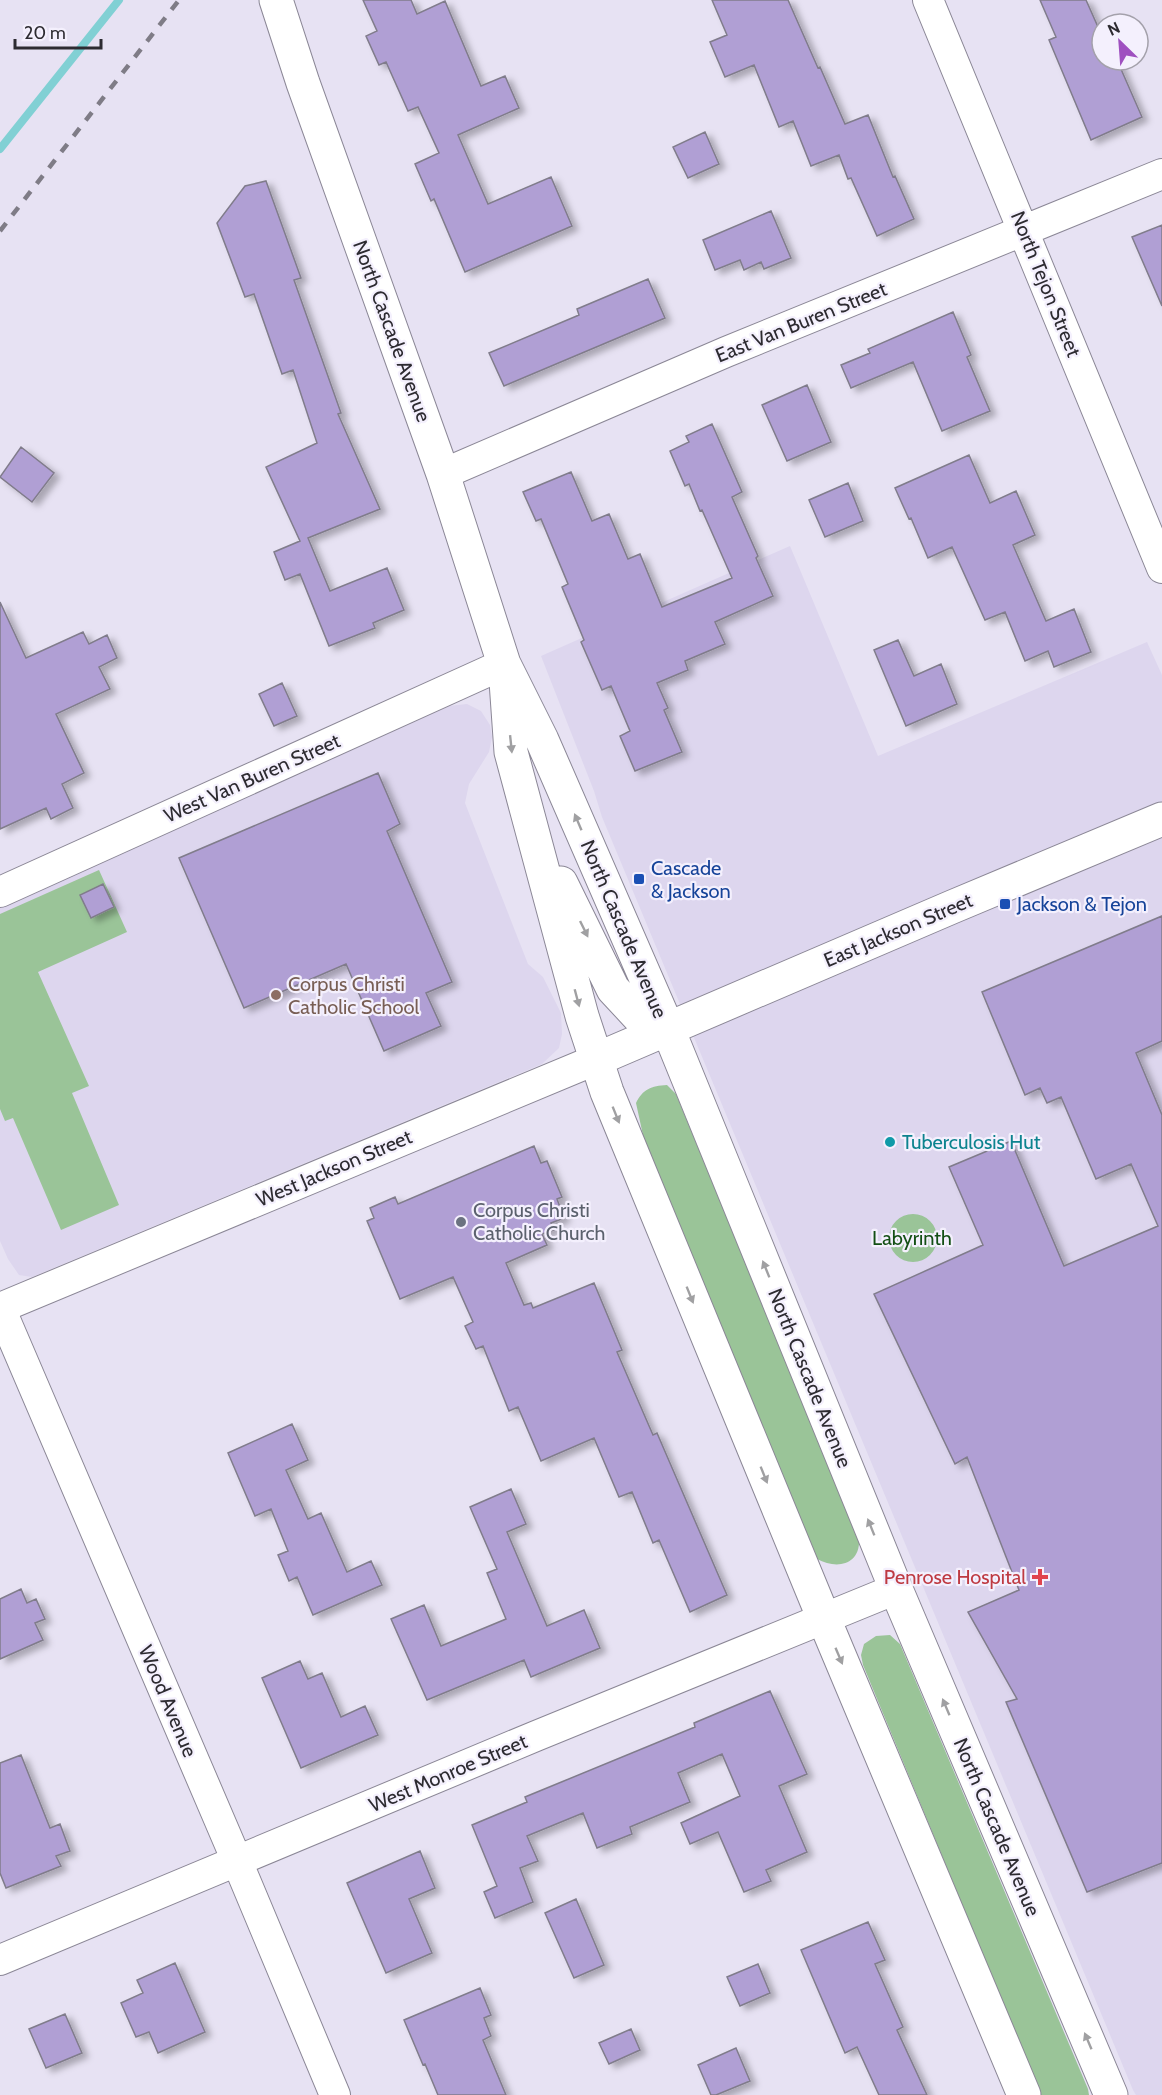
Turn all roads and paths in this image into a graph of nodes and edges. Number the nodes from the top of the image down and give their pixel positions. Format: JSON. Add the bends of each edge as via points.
{"nodes":[{"id":1,"x":276,"y":0,"type":"edge"},
{"id":2,"x":928,"y":0,"type":"edge"},
{"id":3,"x":1162,"y":174,"type":"edge"},
{"id":4,"x":1024,"y":231,"type":"junction"},
{"id":5,"x":443,"y":474,"type":"junction"},
{"id":6,"x":1162,"y":568,"type":"edge"},
{"id":7,"x":504,"y":664,"type":"junction"},
{"id":8,"x":1162,"y":819,"type":"edge"},
{"id":9,"x":530,"y":820,"type":"junction"},
{"id":10,"x":0,"y":892,"type":"edge"},
{"id":11,"x":668,"y":1029,"type":"junction"},
{"id":12,"x":595,"y":1060,"type":"junction"},
{"id":13,"x":0,"y":1308,"type":"edge"},
{"id":14,"x":9,"y":1356,"type":"edge"},
{"id":15,"x":896,"y":1589,"type":"junction"},
{"id":16,"x":824,"y":1619,"type":"junction"},
{"id":17,"x":237,"y":1861,"type":"junction"},
{"id":18,"x":0,"y":1960,"type":"edge"},
{"id":19,"x":335,"y":2095,"type":"edge"},
{"id":20,"x":1024,"y":2095,"type":"edge"},
{"id":21,"x":1111,"y":2095,"type":"edge"}],
"edges":[{"from":1,"to":5,"type":"main road","name":"North Cascade Avenue"},
{"from":2,"to":4,"type":"street","name":"North Tejon Street"},
{"from":3,"to":4,"type":"street","name":"East Van Buren Street"},
{"from":4,"to":5,"type":"street","name":"East Van Buren Street","via":[[726,352]]},
{"from":4,"to":6,"type":"street","name":"North Tejon Street"},
{"from":5,"to":7,"type":"main road","name":"North Cascade Avenue"},
{"from":7,"to":9,"type":"main road","name":"North Cascade Avenue","one_way":true,"via":[[511,752]]},
{"from":7,"to":10,"type":"street","name":"West Van Buren Street"},
{"from":11,"to":7,"type":"main road","name":"North Cascade Avenue","one_way":true,"via":[[542,740]]},
{"from":8,"to":11,"type":"main road","name":"East Jackson Street"},
{"from":9,"to":11,"type":"main road","one_way":true,"via":[[613,989],[639,1017]]},
{"from":9,"to":12,"type":"main road","name":"North Cascade Avenue","one_way":true},
{"from":11,"to":12,"type":"main road","name":"West Jackson Street"},
{"from":15,"to":11,"type":"main road","name":"North Cascade Avenue","one_way":true},
{"from":12,"to":13,"type":"street","name":"West Jackson Street"},
{"from":12,"to":16,"type":"main road","name":"North Cascade Avenue","one_way":true},
{"from":13,"to":14,"type":"street","name":"Wood Avenue"},
{"from":14,"to":17,"type":"street","name":"Wood Avenue"},
{"from":15,"to":16,"type":"street","name":"West Monroe Street"},
{"from":21,"to":15,"type":"main road","name":"North Cascade Avenue","one_way":true},
{"from":16,"to":17,"type":"street","name":"West Monroe Street"},
{"from":16,"to":20,"type":"main road","name":"North Cascade Avenue","one_way":true},
{"from":17,"to":18,"type":"street","name":"West Monroe Street"},
{"from":17,"to":19,"type":"street","name":"Wood Avenue"}]}
